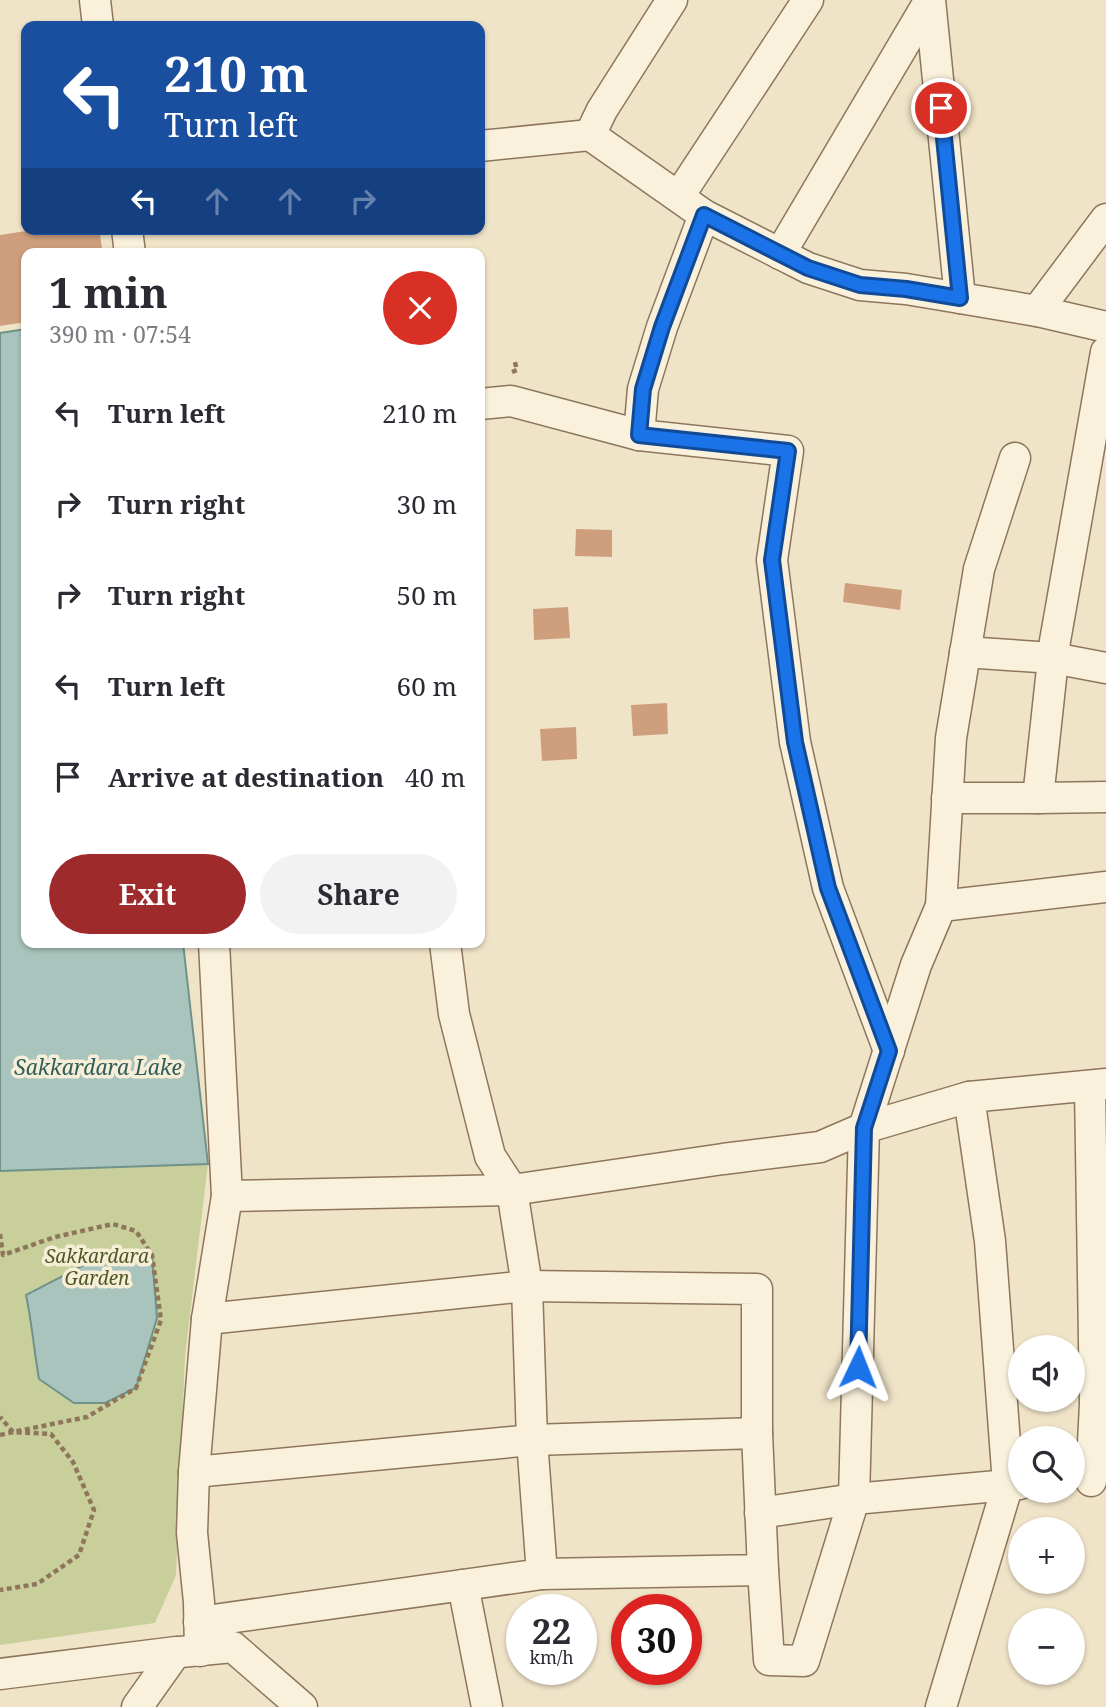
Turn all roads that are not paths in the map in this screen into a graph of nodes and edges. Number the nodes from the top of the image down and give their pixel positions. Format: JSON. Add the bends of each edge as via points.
{"nodes":[{"id":1,"x":95,"y":0,"type":"edge"},
{"id":2,"x":672,"y":0,"type":"edge"},
{"id":3,"x":808,"y":0,"type":"edge"},
{"id":4,"x":930,"y":0,"type":"edge"},
{"id":5,"x":98,"y":21,"type":"edge"},
{"id":6,"x":590,"y":135,"type":"junction"},
{"id":7,"x":485,"y":146,"type":"edge"},
{"id":8,"x":679,"y":196,"type":"junction"},
{"id":9,"x":704,"y":215,"type":"junction"},
{"id":10,"x":1106,"y":219,"type":"edge"},
{"id":11,"x":780,"y":254,"type":"junction"},
{"id":12,"x":960,"y":298,"type":"junction"},
{"id":13,"x":1037,"y":311,"type":"junction"},
{"id":14,"x":1106,"y":327,"type":"edge"},
{"id":15,"x":1106,"y":352,"type":"edge"},
{"id":16,"x":485,"y":404,"type":"edge"},
{"id":17,"x":639,"y":435,"type":"junction"},
{"id":18,"x":1015,"y":458,"type":"dead end"},
{"id":19,"x":965,"y":652,"type":"junction"},
{"id":20,"x":1053,"y":659,"type":"junction"},
{"id":21,"x":1106,"y":668,"type":"edge"},
{"id":22,"x":1106,"y":797,"type":"edge"},
{"id":23,"x":947,"y":798,"type":"junction"},
{"id":24,"x":1038,"y":798,"type":"junction"},
{"id":25,"x":1106,"y":887,"type":"edge"},
{"id":26,"x":941,"y":906,"type":"junction"},
{"id":27,"x":214,"y":948,"type":"edge"},
{"id":28,"x":446,"y":948,"type":"edge"},
{"id":29,"x":889,"y":1051,"type":"junction"},
{"id":30,"x":1098,"y":1085,"type":"edge"},
{"id":31,"x":969,"y":1097,"type":"junction"},
{"id":32,"x":864,"y":1128,"type":"junction"},
{"id":33,"x":512,"y":1190,"type":"junction"},
{"id":34,"x":227,"y":1196,"type":"junction"},
{"id":35,"x":527,"y":1286,"type":"junction"},
{"id":36,"x":207,"y":1319,"type":"junction"},
{"id":37,"x":1008,"y":1426,"type":"edge"},
{"id":38,"x":757,"y":1433,"type":"junction"},
{"id":39,"x":532,"y":1440,"type":"junction"},
{"id":40,"x":194,"y":1472,"type":"junction"},
{"id":41,"x":1090,"y":1481,"type":"edge"},
{"id":42,"x":1008,"y":1485,"type":"edge"},
{"id":43,"x":854,"y":1499,"type":"junction"},
{"id":44,"x":1008,"y":1502,"type":"edge"},
{"id":45,"x":761,"y":1513,"type":"junction"},
{"id":46,"x":763,"y":1570,"type":"junction"},
{"id":47,"x":542,"y":1574,"type":"junction"},
{"id":48,"x":463,"y":1585,"type":"junction"},
{"id":49,"x":192,"y":1642,"type":"junction"},
{"id":50,"x":0,"y":1674,"type":"edge"},
{"id":51,"x":136,"y":1707,"type":"edge"},
{"id":52,"x":302,"y":1707,"type":"edge"},
{"id":53,"x":487,"y":1707,"type":"edge"},
{"id":54,"x":941,"y":1707,"type":"edge"}],
"edges":[{"from":1,"to":5,"type":"street"},
{"from":2,"to":6,"type":"street"},
{"from":3,"to":8,"type":"street"},
{"from":4,"to":11,"type":"street"},
{"from":4,"to":12,"type":"street"},
{"from":6,"to":7,"type":"street"},
{"from":6,"to":8,"type":"street"},
{"from":8,"to":9,"type":"street"},
{"from":9,"to":11,"type":"street"},
{"from":9,"to":17,"type":"street","via":[[643,389]]},
{"from":10,"to":13,"type":"street"},
{"from":11,"to":12,"type":"street","via":[[860,285]]},
{"from":12,"to":13,"type":"street"},
{"from":13,"to":14,"type":"street"},
{"from":15,"to":20,"type":"street"},
{"from":16,"to":17,"type":"street","via":[[511,401]]},
{"from":17,"to":29,"type":"street","via":[[788,451],[772,560],[795,742],[828,888]]},
{"from":18,"to":19,"type":"street","via":[[979,569]]},
{"from":19,"to":20,"type":"street"},
{"from":19,"to":23,"type":"street"},
{"from":20,"to":21,"type":"street"},
{"from":20,"to":24,"type":"street"},
{"from":22,"to":24,"type":"street"},
{"from":23,"to":24,"type":"street"},
{"from":23,"to":26,"type":"street"},
{"from":25,"to":26,"type":"street"},
{"from":26,"to":29,"type":"street","via":[[916,965]]},
{"from":27,"to":34,"type":"street"},
{"from":28,"to":33,"type":"street","via":[[454,1014],[490,1156]]},
{"from":29,"to":32,"type":"street"},
{"from":30,"to":31,"type":"street"},
{"from":30,"to":41,"type":"street"},
{"from":31,"to":32,"type":"street"},
{"from":31,"to":37,"type":"street","via":[[990,1241]]},
{"from":32,"to":33,"type":"street","via":[[820,1147]]},
{"from":32,"to":43,"type":"street"},
{"from":33,"to":34,"type":"street"},
{"from":33,"to":35,"type":"street"},
{"from":34,"to":36,"type":"street"},
{"from":35,"to":36,"type":"street"},
{"from":35,"to":38,"type":"street","via":[[757,1289]]},
{"from":35,"to":39,"type":"street"},
{"from":36,"to":40,"type":"street"},
{"from":38,"to":39,"type":"street"},
{"from":38,"to":45,"type":"street"},
{"from":39,"to":40,"type":"street"},
{"from":39,"to":47,"type":"street"},
{"from":40,"to":49,"type":"street"},
{"from":42,"to":43,"type":"street"},
{"from":43,"to":45,"type":"street"},
{"from":43,"to":46,"type":"street","via":[[804,1661],[769,1660]]},
{"from":44,"to":54,"type":"street"},
{"from":45,"to":46,"type":"street"},
{"from":46,"to":47,"type":"street"},
{"from":47,"to":48,"type":"street"},
{"from":48,"to":49,"type":"street"},
{"from":48,"to":53,"type":"street"},
{"from":49,"to":50,"type":"street"},
{"from":49,"to":51,"type":"street"},
{"from":49,"to":52,"type":"street","via":[[233,1647]]}]}
